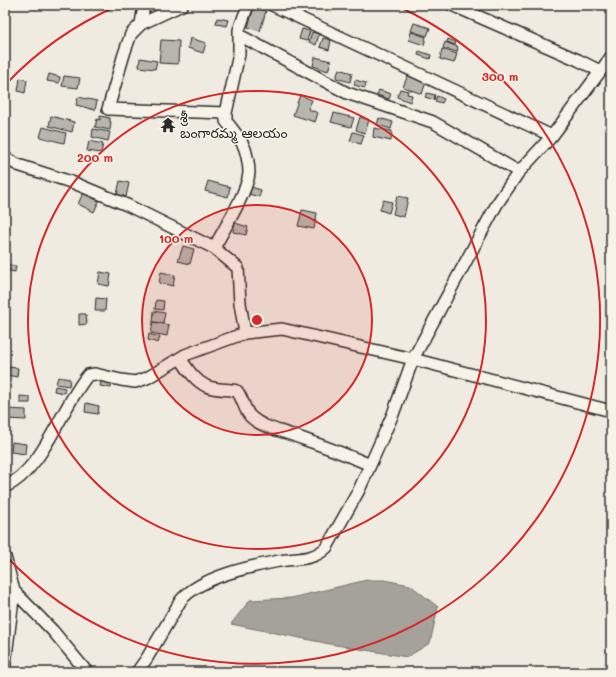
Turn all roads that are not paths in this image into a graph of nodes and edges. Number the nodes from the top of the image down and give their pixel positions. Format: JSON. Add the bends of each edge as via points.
{"nodes":[{"id":1,"x":182,"y":5,"type":"edge"},
{"id":2,"x":248,"y":5,"type":"edge"},
{"id":3,"x":272,"y":5,"type":"edge"},
{"id":4,"x":452,"y":5,"type":"edge"},
{"id":5,"x":142,"y":6,"type":"edge"},
{"id":6,"x":141,"y":24,"type":"junction"},
{"id":7,"x":239,"y":35,"type":"junction"},
{"id":8,"x":611,"y":57,"type":"edge"},
{"id":9,"x":600,"y":71,"type":"junction"},
{"id":10,"x":226,"y":113,"type":"junction"},
{"id":11,"x":552,"y":136,"type":"junction"},
{"id":12,"x":5,"y":158,"type":"edge"},
{"id":13,"x":519,"y":172,"type":"junction"},
{"id":14,"x":214,"y":248,"type":"junction"},
{"id":15,"x":244,"y":333,"type":"junction"},
{"id":16,"x":180,"y":358,"type":"junction"},
{"id":17,"x":413,"y":359,"type":"junction"},
{"id":18,"x":611,"y":411,"type":"edge"},
{"id":19,"x":370,"y":465,"type":"junction"},
{"id":20,"x":5,"y":487,"type":"edge"},
{"id":21,"x":5,"y":557,"type":"edge"},
{"id":22,"x":14,"y":591,"type":"junction"},
{"id":23,"x":5,"y":664,"type":"edge"},
{"id":24,"x":87,"y":672,"type":"edge"},
{"id":25,"x":137,"y":672,"type":"edge"}],
"edges":[{"from":1,"to":6,"type":"street"},
{"from":2,"to":7,"type":"street"},
{"from":3,"to":11,"type":"street"},
{"from":4,"to":9,"type":"street"},
{"from":5,"to":6,"type":"street"},
{"from":6,"to":10,"type":"street","via":[[131,34],[108,109]]},
{"from":7,"to":10,"type":"street","via":[[239,54]]},
{"from":7,"to":13,"type":"street","via":[[347,93],[433,122]]},
{"from":8,"to":9,"type":"street"},
{"from":9,"to":11,"type":"street"},
{"from":10,"to":14,"type":"street","via":[[226,121],[244,149],[249,173],[238,203]]},
{"from":11,"to":13,"type":"street"},
{"from":12,"to":14,"type":"street","via":[[127,205]]},
{"from":13,"to":17,"type":"street","via":[[497,204]]},
{"from":14,"to":15,"type":"street","via":[[238,268]]},
{"from":15,"to":16,"type":"street"},
{"from":15,"to":17,"type":"street","via":[[282,329]]},
{"from":16,"to":19,"type":"street","via":[[188,370],[207,386],[237,391],[246,410],[258,422]]},
{"from":16,"to":20,"type":"street","via":[[147,378],[135,382],[95,374],[88,375],[38,457],[22,475]]},
{"from":17,"to":18,"type":"street"},
{"from":17,"to":19,"type":"street","via":[[393,414]]},
{"from":19,"to":25,"type":"street","via":[[327,547],[311,557],[248,568],[201,584],[188,592]]},
{"from":21,"to":22,"type":"street"},
{"from":22,"to":23,"type":"street"},
{"from":22,"to":24,"type":"street","via":[[54,631]]}]}
